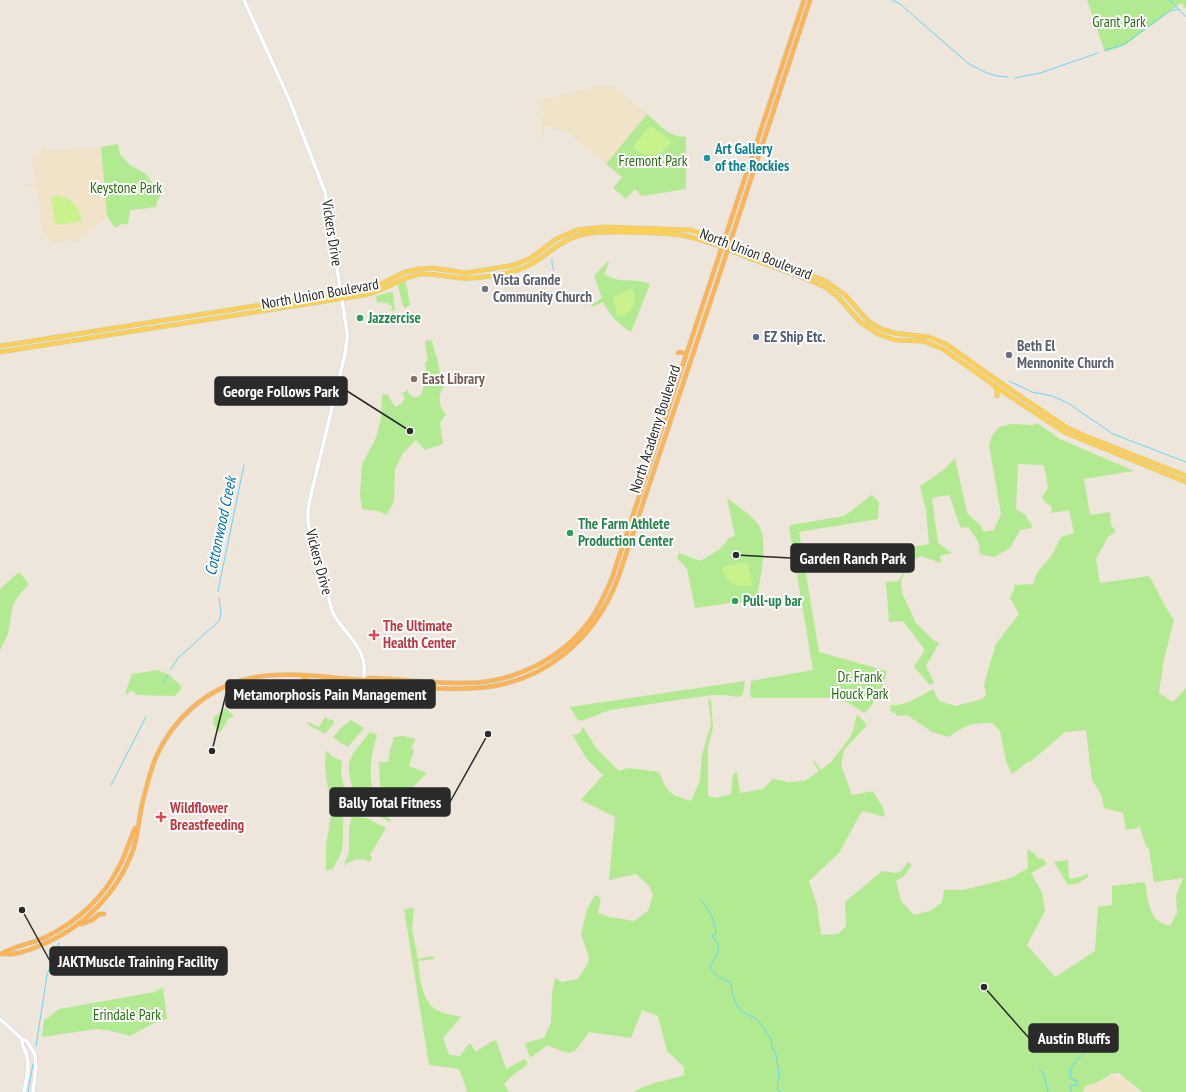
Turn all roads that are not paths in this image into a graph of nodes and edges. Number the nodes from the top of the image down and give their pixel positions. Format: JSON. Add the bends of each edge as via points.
{"nodes":[{"id":1,"x":244,"y":0,"type":"edge"},
{"id":2,"x":804,"y":0,"type":"edge"},
{"id":3,"x":810,"y":0,"type":"edge"},
{"id":4,"x":724,"y":240,"type":"junction"},
{"id":5,"x":731,"y":243,"type":"junction"},
{"id":6,"x":722,"y":248,"type":"junction"},
{"id":7,"x":728,"y":250,"type":"junction"},
{"id":8,"x":406,"y":272,"type":"junction"},
{"id":9,"x":392,"y":286,"type":"junction"},
{"id":10,"x":341,"y":292,"type":"junction"},
{"id":11,"x":342,"y":298,"type":"junction"},
{"id":12,"x":292,"y":300,"type":"junction"},
{"id":13,"x":273,"y":309,"type":"junction"},
{"id":14,"x":0,"y":346,"type":"edge"},
{"id":15,"x":0,"y":352,"type":"edge"},
{"id":16,"x":993,"y":384,"type":"junction"},
{"id":17,"x":1002,"y":390,"type":"junction"},
{"id":18,"x":1011,"y":390,"type":"junction"},
{"id":19,"x":997,"y":396,"type":"dead end"},
{"id":20,"x":1126,"y":452,"type":"junction"},
{"id":21,"x":1166,"y":474,"type":"junction"},
{"id":22,"x":1186,"y":477,"type":"edge"},
{"id":23,"x":1186,"y":482,"type":"edge"},
{"id":24,"x":515,"y":675,"type":"junction"},
{"id":25,"x":301,"y":676,"type":"junction"},
{"id":26,"x":364,"y":680,"type":"junction"},
{"id":27,"x":432,"y":681,"type":"junction"},
{"id":28,"x":406,"y":686,"type":"junction"},
{"id":29,"x":476,"y":688,"type":"junction"},
{"id":30,"x":361,"y":698,"type":"dead end"},
{"id":31,"x":139,"y":819,"type":"junction"},
{"id":32,"x":99,"y":896,"type":"junction"},
{"id":33,"x":102,"y":902,"type":"junction"},
{"id":34,"x":104,"y":914,"type":"dead end"},
{"id":35,"x":68,"y":931,"type":"junction"},
{"id":36,"x":2,"y":954,"type":"edge"},
{"id":37,"x":0,"y":1019,"type":"edge"},
{"id":38,"x":22,"y":1039,"type":"junction"},
{"id":39,"x":24,"y":1092,"type":"edge"},
{"id":40,"x":33,"y":1092,"type":"edge"}],
"edges":[{"from":1,"to":10,"type":"main road","name":"Vickers Drive","via":[[289,98],[325,192]]},
{"from":2,"to":4,"type":"highway","name":"North Academy Boulevard"},
{"from":3,"to":5,"type":"highway","name":"North Academy Boulevard"},
{"from":4,"to":5,"type":"main road","name":"North Union Boulevard"},
{"from":4,"to":6,"type":"highway","name":"North Academy Boulevard"},
{"from":4,"to":8,"type":"main road","name":"North Union Boulevard","via":[[687,229],[596,227],[564,235],[531,258],[514,265],[466,273],[433,268]]},
{"from":5,"to":7,"type":"highway","name":"North Academy Boulevard"},
{"from":5,"to":18,"type":"main road","name":"North Union Boulevard","via":[[833,285],[862,316],[881,329],[894,334],[929,337],[946,344]]},
{"from":6,"to":7,"type":"main road","name":"North Union Boulevard"},
{"from":6,"to":9,"type":"main road","name":"North Union Boulevard","via":[[678,234],[593,233],[566,240],[533,263],[517,270],[468,278],[419,274]]},
{"from":6,"to":24,"type":"highway","name":"North Academy Boulevard","via":[[605,595],[590,620],[570,642],[542,662]]},
{"from":7,"to":16,"type":"main road","name":"North Union Boulevard","via":[[825,287],[872,331],[895,340],[937,346]]},
{"from":7,"to":29,"type":"highway","name":"North Academy Boulevard","via":[[626,557],[614,589],[596,622],[574,646],[534,673],[492,686]]},
{"from":8,"to":9,"type":"main road","via":[[392,282]]},
{"from":8,"to":10,"type":"main road","name":"North Union Boulevard","via":[[378,286]]},
{"from":9,"to":11,"type":"main road","name":"North Union Boulevard","via":[[372,293]]},
{"from":10,"to":11,"type":"main road","name":"Vickers Drive"},
{"from":10,"to":12,"type":"main road","name":"North Union Boulevard"},
{"from":11,"to":13,"type":"main road","name":"North Union Boulevard"},
{"from":11,"to":26,"type":"main road","name":"Vickers Drive","via":[[347,343],[309,503],[308,517],[311,538],[324,570],[330,606],[360,650]]},
{"from":12,"to":13,"type":"main road","via":[[276,305]]},
{"from":12,"to":14,"type":"main road","name":"North Union Boulevard"},
{"from":13,"to":15,"type":"main road","name":"North Union Boulevard"},
{"from":16,"to":17,"type":"main road","name":"North Union Boulevard"},
{"from":16,"to":19,"type":"main road"},
{"from":17,"to":18,"type":"main road"},
{"from":17,"to":21,"type":"main road","name":"North Union Boulevard","via":[[1072,437]]},
{"from":18,"to":20,"type":"main road","name":"North Union Boulevard","via":[[1070,429]]},
{"from":20,"to":21,"type":"main road","via":[[1129,456],[1162,469]]},
{"from":20,"to":22,"type":"main road","name":"North Union Boulevard"},
{"from":21,"to":22,"type":"main road"},
{"from":21,"to":23,"type":"main road","name":"North Union Boulevard"},
{"from":24,"to":27,"type":"highway","name":"North Academy Boulevard","via":[[484,682]]},
{"from":24,"to":29,"type":"highway","via":[[510,680],[479,685]]},
{"from":25,"to":26,"type":"highway","name":"North Academy Boulevard"},
{"from":25,"to":30,"type":"highway","via":[[308,682],[354,685],[359,689]]},
{"from":25,"to":31,"type":"highway","name":"North Academy Boulevard","via":[[246,679],[220,689],[193,706],[175,726],[159,750]]},
{"from":26,"to":27,"type":"highway","name":"North Academy Boulevard","via":[[370,678]]},
{"from":26,"to":28,"type":"highway","name":"North Academy Boulevard","via":[[370,683]]},
{"from":27,"to":28,"type":"main road","via":[[428,684],[411,683]]},
{"from":28,"to":29,"type":"highway","name":"North Academy Boulevard"},
{"from":31,"to":32,"type":"highway","name":"North Academy Boulevard","via":[[120,864]]},
{"from":31,"to":33,"type":"highway","name":"North Academy Boulevard","via":[[134,845],[127,863],[117,883]]},
{"from":32,"to":33,"type":"highway"},
{"from":32,"to":36,"type":"highway","name":"North Academy Boulevard","via":[[80,916],[56,932]]},
{"from":33,"to":35,"type":"highway","name":"North Academy Boulevard","via":[[83,921]]},
{"from":34,"to":35,"type":"highway","via":[[97,915]]},
{"from":35,"to":36,"type":"highway","name":"North Academy Boulevard","via":[[29,950],[10,955]]},
{"from":37,"to":38,"type":"main road"},
{"from":38,"to":39,"type":"main road","via":[[28,1063]]},
{"from":38,"to":40,"type":"main road","via":[[27,1041],[35,1055]]}]}
